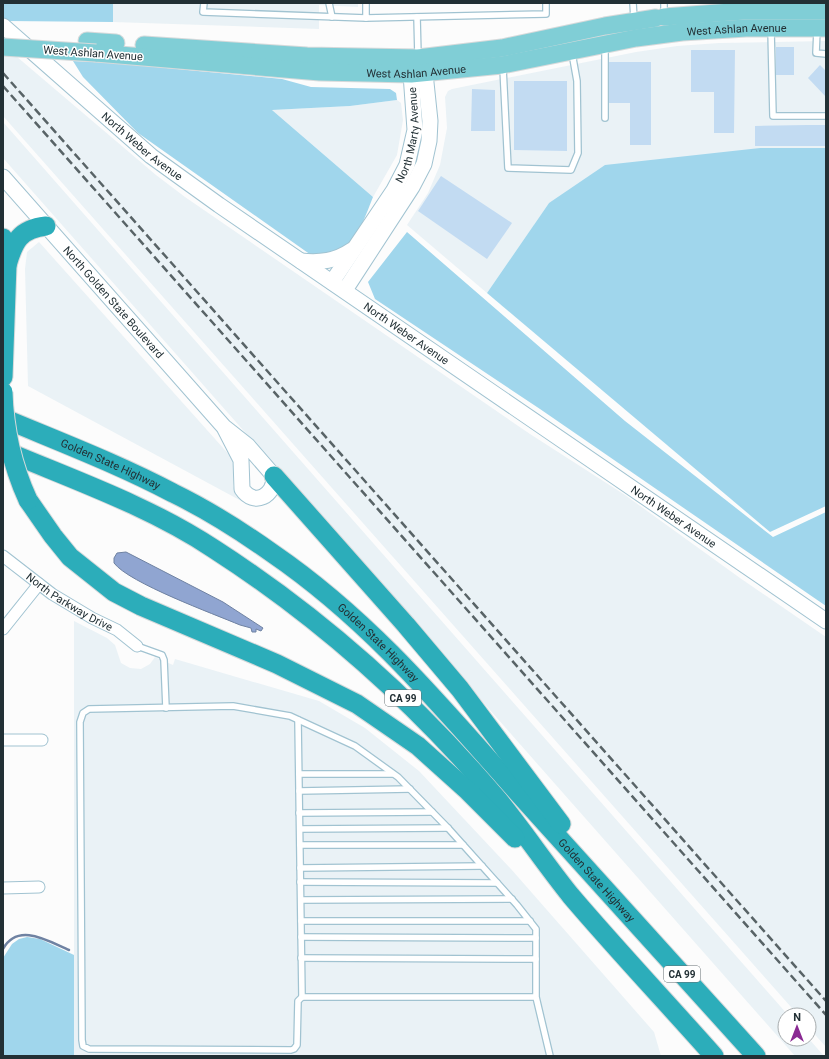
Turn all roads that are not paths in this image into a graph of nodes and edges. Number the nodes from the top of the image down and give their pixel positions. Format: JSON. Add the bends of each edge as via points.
{"nodes":[{"id":1,"x":204,"y":3,"type":"edge"},
{"id":2,"x":329,"y":3,"type":"edge"},
{"id":3,"x":366,"y":3,"type":"edge"},
{"id":4,"x":546,"y":3,"type":"edge"},
{"id":5,"x":633,"y":3,"type":"edge"},
{"id":6,"x":787,"y":7,"type":"edge"},
{"id":7,"x":826,"y":11,"type":"edge"},
{"id":8,"x":661,"y":13,"type":"edge"},
{"id":9,"x":332,"y":17,"type":"junction"},
{"id":10,"x":416,"y":17,"type":"junction"},
{"id":11,"x":366,"y":18,"type":"junction"},
{"id":12,"x":634,"y":21,"type":"junction"},
{"id":13,"x":3,"y":26,"type":"edge"},
{"id":14,"x":771,"y":28,"type":"junction"},
{"id":15,"x":821,"y":28,"type":"edge"},
{"id":16,"x":3,"y":36,"type":"edge"},
{"id":17,"x":605,"y":44,"type":"junction"},
{"id":18,"x":3,"y":47,"type":"edge"},
{"id":19,"x":91,"y":47,"type":"junction"},
{"id":20,"x":571,"y":51,"type":"junction"},
{"id":21,"x":826,"y":54,"type":"edge"},
{"id":22,"x":418,"y":58,"type":"junction"},
{"id":23,"x":502,"y":65,"type":"junction"},
{"id":24,"x":418,"y":74,"type":"junction"},
{"id":25,"x":826,"y":116,"type":"edge"},
{"id":26,"x":605,"y":118,"type":"dead end"},
{"id":27,"x":3,"y":177,"type":"edge"},
{"id":28,"x":46,"y":226,"type":"junction"},
{"id":29,"x":3,"y":238,"type":"edge"},
{"id":30,"x":356,"y":247,"type":"junction"},
{"id":31,"x":301,"y":261,"type":"junction"},
{"id":32,"x":7,"y":265,"type":"junction"},
{"id":33,"x":332,"y":282,"type":"junction"},
{"id":34,"x":345,"y":290,"type":"junction"},
{"id":35,"x":3,"y":374,"type":"edge"},
{"id":36,"x":3,"y":377,"type":"edge"},
{"id":37,"x":3,"y":392,"type":"edge"},
{"id":38,"x":3,"y":418,"type":"edge"},
{"id":39,"x":224,"y":427,"type":"junction"},
{"id":40,"x":3,"y":450,"type":"edge"},
{"id":41,"x":274,"y":476,"type":"junction"},
{"id":42,"x":3,"y":556,"type":"edge"},
{"id":43,"x":39,"y":584,"type":"junction"},
{"id":44,"x":826,"y":621,"type":"edge"},
{"id":45,"x":3,"y":629,"type":"edge"},
{"id":46,"x":137,"y":646,"type":"joint"},
{"id":47,"x":166,"y":708,"type":"junction"},
{"id":48,"x":298,"y":720,"type":"junction"},
{"id":49,"x":3,"y":740,"type":"edge"},
{"id":50,"x":42,"y":740,"type":"dead end"},
{"id":51,"x":299,"y":774,"type":"junction"},
{"id":52,"x":392,"y":774,"type":"junction"},
{"id":53,"x":410,"y":790,"type":"junction"},
{"id":54,"x":299,"y":791,"type":"junction"},
{"id":55,"x":432,"y":812,"type":"junction"},
{"id":56,"x":299,"y":813,"type":"junction"},
{"id":57,"x":448,"y":828,"type":"junction"},
{"id":58,"x":300,"y":829,"type":"junction"},
{"id":59,"x":300,"y":845,"type":"junction"},
{"id":60,"x":463,"y":845,"type":"junction"},
{"id":61,"x":482,"y":866,"type":"junction"},
{"id":62,"x":300,"y":868,"type":"junction"},
{"id":63,"x":300,"y":882,"type":"junction"},
{"id":64,"x":497,"y":883,"type":"junction"},
{"id":65,"x":39,"y":887,"type":"dead end"},
{"id":66,"x":3,"y":888,"type":"edge"},
{"id":67,"x":608,"y":893,"type":"junction"},
{"id":68,"x":570,"y":895,"type":"junction"},
{"id":69,"x":512,"y":899,"type":"junction"},
{"id":70,"x":300,"y":900,"type":"junction"},
{"id":71,"x":301,"y":921,"type":"junction"},
{"id":72,"x":530,"y":921,"type":"junction"},
{"id":73,"x":301,"y":937,"type":"junction"},
{"id":74,"x":536,"y":938,"type":"junction"},
{"id":75,"x":301,"y":958,"type":"junction"},
{"id":76,"x":536,"y":959,"type":"junction"},
{"id":77,"x":302,"y":997,"type":"junction"},
{"id":78,"x":536,"y":997,"type":"junction"},
{"id":79,"x":550,"y":1056,"type":"edge"},
{"id":80,"x":714,"y":1056,"type":"edge"},
{"id":81,"x":756,"y":1056,"type":"edge"}],
"edges":[{"from":1,"to":9,"type":"lane","via":[[203,12]]},
{"from":2,"to":9,"type":"lane"},
{"from":3,"to":11,"type":"lane"},
{"from":4,"to":10,"type":"lane","via":[[546,14]]},
{"from":5,"to":12,"type":"lane"},
{"from":6,"to":7,"type":"main road","name":"West Ashlan Avenue"},
{"from":6,"to":8,"type":"main road","name":"West Ashlan Avenue"},
{"from":8,"to":12,"type":"main road","name":"West Ashlan Avenue"},
{"from":8,"to":17,"type":"main road","via":[[615,33]]},
{"from":9,"to":11,"type":"lane"},
{"from":10,"to":11,"type":"lane"},
{"from":10,"to":22,"type":"lane"},
{"from":12,"to":22,"type":"main road","name":"West Ashlan Avenue","via":[[502,48]]},
{"from":13,"to":31,"type":"main road","name":"North Weber Avenue","via":[[151,156]]},
{"from":14,"to":15,"type":"main road","name":"West Ashlan Avenue"},
{"from":14,"to":17,"type":"main road","name":"West Ashlan Avenue","via":[[682,32]]},
{"from":14,"to":25,"type":"lane","via":[[773,116]]},
{"from":15,"to":21,"type":"lane","via":[[816,54]]},
{"from":16,"to":19,"type":"main road","name":"West Ashlan Avenue"},
{"from":17,"to":20,"type":"main road","name":"West Ashlan Avenue"},
{"from":17,"to":26,"type":"lane"},
{"from":18,"to":19,"type":"main road","name":"West Ashlan Avenue","bridge":true},
{"from":19,"to":22,"type":"main road","name":"West Ashlan Avenue"},
{"from":19,"to":24,"type":"main road","name":"West Ashlan Avenue","via":[[320,72]]},
{"from":20,"to":23,"type":"main road","name":"West Ashlan Avenue"},
{"from":20,"to":23,"type":"lane","via":[[577,82],[578,153],[571,170],[508,168]]},
{"from":22,"to":24,"type":"main road","name":"North Marty Avenue"},
{"from":23,"to":24,"type":"main road","name":"West Ashlan Avenue"},
{"from":24,"to":30,"type":"main road","name":"North Marty Avenue","via":[[409,160],[397,184]]},
{"from":24,"to":34,"type":"main road","name":"North Marty Avenue","via":[[430,130],[424,164],[412,187]]},
{"from":27,"to":28,"type":"main road","name":"North Golden State Boulevard"},
{"from":28,"to":32,"type":"highway","via":[[36,227],[21,235],[11,251]]},
{"from":28,"to":39,"type":"main road","name":"North Golden State Boulevard"},
{"from":29,"to":32,"type":"highway"},
{"from":30,"to":31,"type":"main road","via":[[328,261]]},
{"from":30,"to":33,"type":"main road","name":"North Marty Avenue"},
{"from":31,"to":33,"type":"main road","name":"North Weber Avenue"},
{"from":32,"to":35,"type":"highway"},
{"from":33,"to":34,"type":"main road","name":"North Weber Avenue"},
{"from":34,"to":44,"type":"main road","name":"North Weber Avenue"},
{"from":35,"to":36,"type":"highway"},
{"from":37,"to":68,"type":"highway","bridge":true,"via":[[9,448],[28,500],[70,557],[114,592],[141,606],[277,664],[363,708],[418,746],[468,791]]},
{"from":38,"to":67,"type":"highway","name":"Golden State Highway","number":"CA 99","via":[[174,493],[268,550],[323,591],[408,669]]},
{"from":39,"to":41,"type":"main road","name":"North Golden State Boulevard","via":[[248,446]]},
{"from":39,"to":41,"type":"main road","name":"North Golden State Boulevard","via":[[241,460],[241,485],[244,492],[255,498],[266,495],[273,486]]},
{"from":40,"to":68,"type":"highway","number":"CA 99","via":[[174,525],[219,552],[310,618],[388,684],[421,717],[499,802]]},
{"from":41,"to":67,"type":"highway","via":[[460,689],[573,840]]},
{"from":42,"to":43,"type":"street","name":"North Parkway Drive"},
{"from":43,"to":45,"type":"street"},
{"from":43,"to":46,"type":"street","name":"North Parkway Drive","via":[[73,607],[117,630]]},
{"from":46,"to":47,"type":"lane","via":[[162,655]]},
{"from":47,"to":48,"type":"lane","via":[[233,706],[290,716]]},
{"from":47,"to":77,"type":"lane","via":[[89,709],[83,713],[80,722],[84,1046],[89,1049],[291,1050],[297,1045],[298,1001]]},
{"from":48,"to":51,"type":"lane"},
{"from":48,"to":52,"type":"lane","via":[[354,746]]},
{"from":49,"to":50,"type":"street"},
{"from":51,"to":52,"type":"lane"},
{"from":51,"to":54,"type":"lane"},
{"from":52,"to":53,"type":"lane"},
{"from":53,"to":54,"type":"lane"},
{"from":53,"to":55,"type":"lane"},
{"from":54,"to":56,"type":"lane"},
{"from":55,"to":56,"type":"lane"},
{"from":55,"to":57,"type":"lane"},
{"from":56,"to":58,"type":"lane"},
{"from":57,"to":58,"type":"lane"},
{"from":57,"to":60,"type":"lane"},
{"from":58,"to":59,"type":"lane"},
{"from":59,"to":60,"type":"lane"},
{"from":59,"to":62,"type":"lane"},
{"from":60,"to":61,"type":"lane"},
{"from":61,"to":62,"type":"lane"},
{"from":61,"to":64,"type":"lane"},
{"from":62,"to":63,"type":"lane"},
{"from":63,"to":64,"type":"lane"},
{"from":63,"to":70,"type":"lane"},
{"from":64,"to":69,"type":"lane"},
{"from":65,"to":66,"type":"street"},
{"from":67,"to":81,"type":"highway","name":"Golden State Highway","number":"CA 99"},
{"from":68,"to":80,"type":"highway","number":"CA 99"},
{"from":69,"to":70,"type":"lane"},
{"from":69,"to":72,"type":"lane"},
{"from":70,"to":71,"type":"lane"},
{"from":71,"to":72,"type":"lane"},
{"from":71,"to":73,"type":"lane"},
{"from":72,"to":74,"type":"lane","via":[[536,929]]},
{"from":73,"to":74,"type":"lane"},
{"from":73,"to":75,"type":"lane"},
{"from":74,"to":76,"type":"lane"},
{"from":75,"to":76,"type":"lane"},
{"from":75,"to":77,"type":"lane"},
{"from":76,"to":78,"type":"lane"},
{"from":77,"to":78,"type":"lane"},
{"from":78,"to":79,"type":"lane"}]}
